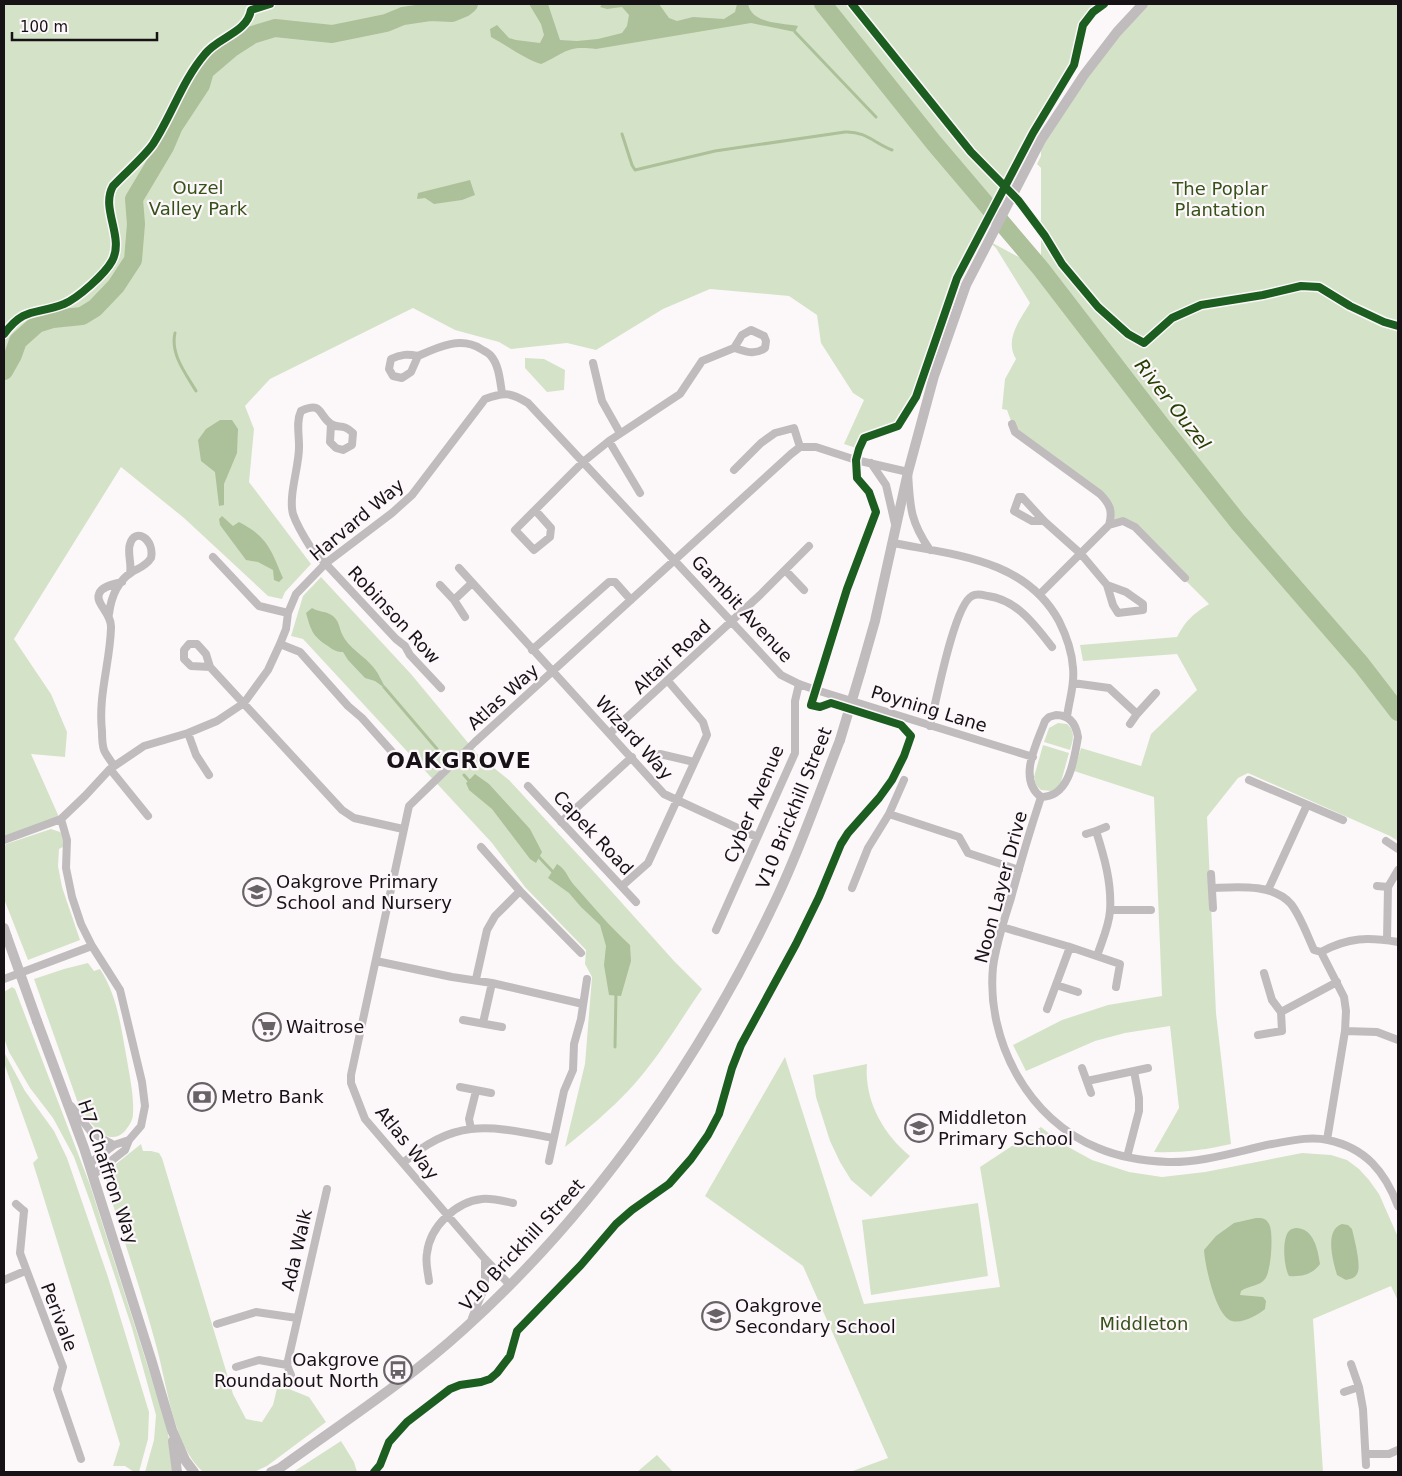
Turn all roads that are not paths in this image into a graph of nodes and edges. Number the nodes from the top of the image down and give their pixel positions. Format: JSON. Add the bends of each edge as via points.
{"nodes":[{"id":1,"x":1143,"y":4,"type":"edge"},
{"id":2,"x":734,"y":348,"type":"dead end"},
{"id":3,"x":418,"y":356,"type":"dead end"},
{"id":4,"x":593,"y":363,"type":"dead end"},
{"id":5,"x":502,"y":393,"type":"junction"},
{"id":6,"x":331,"y":424,"type":"dead end"},
{"id":7,"x":1012,"y":424,"type":"dead end"},
{"id":8,"x":620,"y":433,"type":"junction"},
{"id":9,"x":609,"y":441,"type":"junction"},
{"id":10,"x":800,"y":447,"type":"junction"},
{"id":11,"x":583,"y":462,"type":"junction"},
{"id":12,"x":871,"y":463,"type":"junction"},
{"id":13,"x":734,"y":470,"type":"dead end"},
{"id":14,"x":908,"y":472,"type":"junction"},
{"id":15,"x":640,"y":494,"type":"dead end"},
{"id":16,"x":535,"y":510,"type":"junction"},
{"id":17,"x":1044,"y":521,"type":"dead end"},
{"id":18,"x":1109,"y":525,"type":"junction"},
{"id":19,"x":896,"y":529,"type":"junction"},
{"id":20,"x":893,"y":544,"type":"junction"},
{"id":21,"x":809,"y":546,"type":"dead end"},
{"id":22,"x":930,"y":550,"type":"junction"},
{"id":23,"x":1081,"y":554,"type":"junction"},
{"id":24,"x":213,"y":557,"type":"dead end"},
{"id":25,"x":674,"y":559,"type":"junction"},
{"id":26,"x":326,"y":563,"type":"junction"},
{"id":27,"x":458,"y":568,"type":"dead end"},
{"id":28,"x":785,"y":570,"type":"junction"},
{"id":29,"x":130,"y":573,"type":"junction"},
{"id":30,"x":1185,"y":578,"type":"dead end"},
{"id":31,"x":122,"y":582,"type":"junction"},
{"id":32,"x":472,"y":583,"type":"junction"},
{"id":33,"x":440,"y":585,"type":"dead end"},
{"id":34,"x":1107,"y":585,"type":"junction"},
{"id":35,"x":804,"y":590,"type":"dead end"},
{"id":36,"x":1040,"y":594,"type":"junction"},
{"id":37,"x":454,"y":600,"type":"junction"},
{"id":38,"x":631,"y":600,"type":"junction"},
{"id":39,"x":288,"y":613,"type":"junction"},
{"id":40,"x":109,"y":614,"type":"junction"},
{"id":41,"x":465,"y":617,"type":"dead end"},
{"id":42,"x":731,"y":622,"type":"junction"},
{"id":43,"x":280,"y":644,"type":"junction"},
{"id":44,"x":1052,"y":647,"type":"dead end"},
{"id":45,"x":532,"y":650,"type":"junction"},
{"id":46,"x":210,"y":667,"type":"dead end"},
{"id":47,"x":552,"y":672,"type":"junction"},
{"id":48,"x":668,"y":681,"type":"junction"},
{"id":49,"x":1073,"y":683,"type":"junction"},
{"id":50,"x":799,"y":684,"type":"junction"},
{"id":51,"x":441,"y":688,"type":"dead end"},
{"id":52,"x":816,"y":690,"type":"joint"},
{"id":53,"x":1156,"y":693,"type":"dead end"},
{"id":54,"x":244,"y":703,"type":"junction"},
{"id":55,"x":1137,"y":714,"type":"junction"},
{"id":56,"x":1067,"y":717,"type":"junction"},
{"id":57,"x":1130,"y":724,"type":"dead end"},
{"id":58,"x":930,"y":726,"type":"junction"},
{"id":59,"x":188,"y":732,"type":"junction"},
{"id":60,"x":610,"y":733,"type":"junction"},
{"id":61,"x":394,"y":754,"type":"dead end"},
{"id":62,"x":660,"y":754,"type":"dead end"},
{"id":63,"x":632,"y":757,"type":"junction"},
{"id":64,"x":1033,"y":757,"type":"junction"},
{"id":65,"x":694,"y":762,"type":"junction"},
{"id":66,"x":112,"y":768,"type":"junction"},
{"id":67,"x":209,"y":775,"type":"dead end"},
{"id":68,"x":904,"y":780,"type":"dead end"},
{"id":69,"x":1249,"y":780,"type":"dead end"},
{"id":70,"x":528,"y":786,"type":"dead end"},
{"id":71,"x":1041,"y":797,"type":"junction"},
{"id":72,"x":677,"y":801,"type":"junction"},
{"id":73,"x":1307,"y":805,"type":"junction"},
{"id":74,"x":889,"y":814,"type":"junction"},
{"id":75,"x":148,"y":816,"type":"dead end"},
{"id":76,"x":61,"y":819,"type":"junction"},
{"id":77,"x":1343,"y":820,"type":"dead end"},
{"id":78,"x":561,"y":822,"type":"junction"},
{"id":79,"x":1106,"y":827,"type":"dead end"},
{"id":80,"x":403,"y":830,"type":"junction"},
{"id":81,"x":1096,"y":830,"type":"junction"},
{"id":82,"x":1086,"y":834,"type":"dead end"},
{"id":83,"x":757,"y":837,"type":"junction"},
{"id":84,"x":5,"y":839,"type":"edge"},
{"id":85,"x":1386,"y":841,"type":"dead end"},
{"id":86,"x":481,"y":847,"type":"dead end"},
{"id":87,"x":1398,"y":850,"type":"edge"},
{"id":88,"x":1019,"y":870,"type":"junction"},
{"id":89,"x":1398,"y":870,"type":"edge"},
{"id":90,"x":1211,"y":874,"type":"dead end"},
{"id":91,"x":622,"y":886,"type":"junction"},
{"id":92,"x":1377,"y":886,"type":"dead end"},
{"id":93,"x":1388,"y":887,"type":"junction"},
{"id":94,"x":852,"y":888,"type":"dead end"},
{"id":95,"x":1212,"y":888,"type":"junction"},
{"id":96,"x":1268,"y":890,"type":"junction"},
{"id":97,"x":520,"y":891,"type":"junction"},
{"id":98,"x":636,"y":902,"type":"dead end"},
{"id":99,"x":1213,"y":908,"type":"dead end"},
{"id":100,"x":1110,"y":910,"type":"junction"},
{"id":101,"x":1151,"y":910,"type":"dead end"},
{"id":102,"x":1002,"y":928,"type":"junction"},
{"id":103,"x":716,"y":930,"type":"dead end"},
{"id":104,"x":6,"y":932,"type":"edge"},
{"id":105,"x":1387,"y":940,"type":"junction"},
{"id":106,"x":1398,"y":942,"type":"edge"},
{"id":107,"x":92,"y":946,"type":"junction"},
{"id":108,"x":1070,"y":947,"type":"junction"},
{"id":109,"x":1321,"y":952,"type":"junction"},
{"id":110,"x":581,"y":953,"type":"dead end"},
{"id":111,"x":1097,"y":956,"type":"junction"},
{"id":112,"x":376,"y":961,"type":"junction"},
{"id":113,"x":1264,"y":973,"type":"dead end"},
{"id":114,"x":4,"y":979,"type":"edge"},
{"id":115,"x":587,"y":979,"type":"dead end"},
{"id":116,"x":476,"y":980,"type":"junction"},
{"id":117,"x":1337,"y":982,"type":"junction"},
{"id":118,"x":492,"y":983,"type":"junction"},
{"id":119,"x":1056,"y":985,"type":"junction"},
{"id":120,"x":1116,"y":987,"type":"dead end"},
{"id":121,"x":1078,"y":992,"type":"dead end"},
{"id":122,"x":583,"y":1004,"type":"junction"},
{"id":123,"x":1047,"y":1009,"type":"dead end"},
{"id":124,"x":1281,"y":1012,"type":"junction"},
{"id":125,"x":463,"y":1020,"type":"dead end"},
{"id":126,"x":483,"y":1023,"type":"junction"},
{"id":127,"x":502,"y":1027,"type":"dead end"},
{"id":128,"x":1345,"y":1031,"type":"junction"},
{"id":129,"x":1258,"y":1035,"type":"dead end"},
{"id":130,"x":1398,"y":1040,"type":"edge"},
{"id":131,"x":1082,"y":1068,"type":"dead end"},
{"id":132,"x":1148,"y":1068,"type":"dead end"},
{"id":133,"x":1134,"y":1071,"type":"junction"},
{"id":134,"x":1087,"y":1081,"type":"junction"},
{"id":135,"x":460,"y":1087,"type":"dead end"},
{"id":136,"x":476,"y":1091,"type":"junction"},
{"id":137,"x":491,"y":1093,"type":"dead end"},
{"id":138,"x":1091,"y":1093,"type":"dead end"},
{"id":139,"x":66,"y":1100,"type":"junction"},
{"id":140,"x":471,"y":1129,"type":"junction"},
{"id":141,"x":553,"y":1138,"type":"junction"},
{"id":142,"x":129,"y":1140,"type":"junction"},
{"id":143,"x":1327,"y":1140,"type":"junction"},
{"id":144,"x":114,"y":1145,"type":"junction"},
{"id":145,"x":1127,"y":1157,"type":"junction"},
{"id":146,"x":549,"y":1161,"type":"dead end"},
{"id":147,"x":403,"y":1163,"type":"junction"},
{"id":148,"x":89,"y":1164,"type":"junction"},
{"id":149,"x":92,"y":1175,"type":"junction"},
{"id":150,"x":327,"y":1189,"type":"dead end"},
{"id":151,"x":513,"y":1203,"type":"dead end"},
{"id":152,"x":16,"y":1204,"type":"dead end"},
{"id":153,"x":1398,"y":1206,"type":"edge"},
{"id":154,"x":33,"y":1207,"type":"dead end"},
{"id":155,"x":24,"y":1211,"type":"junction"},
{"id":156,"x":448,"y":1216,"type":"junction"},
{"id":157,"x":485,"y":1259,"type":"junction"},
{"id":158,"x":25,"y":1271,"type":"junction"},
{"id":159,"x":4,"y":1280,"type":"edge"},
{"id":160,"x":429,"y":1281,"type":"dead end"},
{"id":161,"x":510,"y":1285,"type":"junction"},
{"id":162,"x":297,"y":1318,"type":"junction"},
{"id":163,"x":217,"y":1324,"type":"dead end"},
{"id":164,"x":467,"y":1326,"type":"junction"},
{"id":165,"x":1351,"y":1364,"type":"dead end"},
{"id":166,"x":287,"y":1365,"type":"junction"},
{"id":167,"x":236,"y":1367,"type":"dead end"},
{"id":168,"x":291,"y":1375,"type":"dead end"},
{"id":169,"x":1359,"y":1387,"type":"junction"},
{"id":170,"x":1344,"y":1392,"type":"dead end"},
{"id":171,"x":172,"y":1430,"type":"junction"},
{"id":172,"x":1398,"y":1450,"type":"edge"},
{"id":173,"x":1366,"y":1454,"type":"junction"},
{"id":174,"x":81,"y":1459,"type":"dead end"},
{"id":175,"x":1366,"y":1465,"type":"dead end"},
{"id":176,"x":276,"y":1471,"type":"edge"},
{"id":177,"x":177,"y":1472,"type":"edge"},
{"id":178,"x":194,"y":1472,"type":"edge"}],
"edges":[{"from":1,"to":14,"type":"street","name":"V10 Brickhill Street","via":[[1084,75],[1041,140],[966,285],[934,376]]},
{"from":2,"to":8,"type":"street","via":[[702,361],[680,394]]},
{"from":3,"to":5,"type":"street","via":[[449,344],[475,345],[491,355],[499,371]]},
{"from":4,"to":8,"type":"street","via":[[602,401]]},
{"from":5,"to":11,"type":"street","via":[[528,403]]},
{"from":5,"to":26,"type":"street","name":"Harvard Way","via":[[485,399],[407,499]]},
{"from":6,"to":26,"type":"street","name":"Robinson Row","via":[[319,409],[310,407],[301,411],[294,480],[293,512],[301,533]]},
{"from":7,"to":18,"type":"street","via":[[1016,432],[1106,500],[1112,516]]},
{"from":8,"to":9,"type":"street"},
{"from":9,"to":11,"type":"street"},
{"from":9,"to":15,"type":"street"},
{"from":10,"to":12,"type":"street","via":[[816,447]]},
{"from":10,"to":13,"type":"street","via":[[794,428],[775,433]]},
{"from":10,"to":25,"type":"street","name":"Atlas Way"},
{"from":11,"to":16,"type":"street"},
{"from":11,"to":25,"type":"street"},
{"from":12,"to":14,"type":"street"},
{"from":12,"to":19,"type":"street","via":[[886,486]]},
{"from":14,"to":19,"type":"street","name":"V10 Brickhill Street"},
{"from":14,"to":22,"type":"street","via":[[914,523]]},
{"from":16,"to":16,"type":"street","via":[[515,530],[534,550],[550,537],[551,528]]},
{"from":17,"to":23,"type":"street"},
{"from":18,"to":23,"type":"street"},
{"from":18,"to":30,"type":"street","via":[[1123,521],[1135,527]]},
{"from":19,"to":20,"type":"street","name":"V10 Brickhill Street"},
{"from":20,"to":22,"type":"street"},
{"from":20,"to":161,"type":"street","name":"V10 Brickhill Street","bridge":true,"via":[[862,670],[840,740],[797,851],[758,936],[713,1020],[637,1134],[602,1182]]},
{"from":21,"to":28,"type":"street","name":"Altair Road"},
{"from":22,"to":36,"type":"street","via":[[1001,568]]},
{"from":23,"to":34,"type":"street"},
{"from":23,"to":36,"type":"street"},
{"from":24,"to":39,"type":"street","via":[[259,606]]},
{"from":25,"to":38,"type":"street","name":"Atlas Way"},
{"from":25,"to":42,"type":"street","name":"Gambit Avenue"},
{"from":26,"to":39,"type":"street","name":"Harvard Way","via":[[296,594]]},
{"from":26,"to":51,"type":"street","name":"Robinson Row"},
{"from":27,"to":32,"type":"street","name":"Wizard Way"},
{"from":28,"to":35,"type":"street"},
{"from":28,"to":42,"type":"street","name":"Altair Road"},
{"from":29,"to":29,"type":"street","via":[[131,542],[134,538],[143,537],[151,546],[151,558]]},
{"from":29,"to":31,"type":"street"},
{"from":31,"to":40,"type":"street","via":[[114,591]]},
{"from":31,"to":40,"type":"street","via":[[106,587],[98,594],[98,600]]},
{"from":32,"to":37,"type":"street"},
{"from":32,"to":45,"type":"street","name":"Wizard Way"},
{"from":33,"to":37,"type":"street"},
{"from":34,"to":34,"type":"street","via":[[1126,592],[1143,604],[1143,610],[1118,613],[1112,605]]},
{"from":36,"to":49,"type":"street","via":[[1054,612],[1069,644]]},
{"from":37,"to":41,"type":"street"},
{"from":38,"to":45,"type":"street","via":[[615,582],[608,582]]},
{"from":38,"to":47,"type":"street","name":"Atlas Way"},
{"from":39,"to":43,"type":"street","name":"Harvard Way"},
{"from":40,"to":66,"type":"street","via":[[112,625],[100,718],[104,750]]},
{"from":42,"to":48,"type":"street","name":"Altair Road"},
{"from":42,"to":50,"type":"street","name":"Gambit Avenue","via":[[781,675]]},
{"from":43,"to":54,"type":"street","name":"Harvard Way","via":[[268,670]]},
{"from":43,"to":61,"type":"street","via":[[300,652]]},
{"from":44,"to":58,"type":"street","via":[[1030,619],[1014,606],[995,597],[971,596],[962,608],[953,632]]},
{"from":45,"to":47,"type":"street","name":"Wizard Way"},
{"from":46,"to":54,"type":"street"},
{"from":47,"to":60,"type":"street","name":"Wizard Way"},
{"from":47,"to":80,"type":"street","name":"Atlas Way","via":[[409,806]]},
{"from":48,"to":60,"type":"street","name":"Altair Road"},
{"from":48,"to":65,"type":"street","via":[[703,722],[707,735]]},
{"from":49,"to":55,"type":"street","via":[[1109,688]]},
{"from":49,"to":56,"type":"street"},
{"from":50,"to":52,"type":"street","name":"Gambit Avenue"},
{"from":50,"to":83,"type":"street","name":"Cyber Avenue","via":[[795,700],[795,753]]},
{"from":52,"to":58,"type":"street","name":"Poyning Lane"},
{"from":53,"to":55,"type":"street"},
{"from":54,"to":59,"type":"street","name":"Harvard Way","via":[[217,721]]},
{"from":54,"to":80,"type":"street","via":[[342,810],[354,818]]},
{"from":55,"to":57,"type":"street"},
{"from":56,"to":64,"type":"street","name":"Noon Layer Drive","via":[[1056,715],[1045,721]]},
{"from":56,"to":71,"type":"street","name":"Noon Layer Drive","via":[[1077,729],[1078,737],[1066,782],[1055,795]]},
{"from":58,"to":64,"type":"street","name":"Poyning Lane"},
{"from":59,"to":66,"type":"street","name":"Harvard Way","via":[[144,746]]},
{"from":59,"to":67,"type":"street","via":[[196,755]]},
{"from":60,"to":63,"type":"street","name":"Wizard Way"},
{"from":62,"to":65,"type":"street"},
{"from":63,"to":72,"type":"street","name":"Wizard Way","via":[[664,794]]},
{"from":63,"to":78,"type":"street"},
{"from":64,"to":71,"type":"street","name":"Noon Layer Drive","via":[[1029,778]]},
{"from":65,"to":72,"type":"street"},
{"from":66,"to":75,"type":"street"},
{"from":66,"to":76,"type":"street","name":"Harvard Way"},
{"from":68,"to":74,"type":"street"},
{"from":69,"to":73,"type":"street"},
{"from":70,"to":78,"type":"street","name":"Capek Road"},
{"from":71,"to":88,"type":"street","name":"Noon Layer Drive"},
{"from":72,"to":83,"type":"street","name":"Wizard Way"},
{"from":72,"to":91,"type":"street","via":[[648,863]]},
{"from":73,"to":77,"type":"street"},
{"from":73,"to":96,"type":"street"},
{"from":74,"to":88,"type":"street","via":[[959,838],[968,853]]},
{"from":74,"to":94,"type":"street","via":[[868,848]]},
{"from":76,"to":84,"type":"street"},
{"from":76,"to":107,"type":"street","via":[[67,840],[66,868],[72,897]]},
{"from":78,"to":91,"type":"street","name":"Capek Road"},
{"from":79,"to":81,"type":"street"},
{"from":80,"to":112,"type":"street","name":"Atlas Way"},
{"from":81,"to":82,"type":"street"},
{"from":81,"to":100,"type":"street","via":[[1107,866]]},
{"from":83,"to":103,"type":"street","name":"Cyber Avenue"},
{"from":85,"to":87,"type":"street"},
{"from":86,"to":97,"type":"street"},
{"from":88,"to":102,"type":"street","name":"Noon Layer Drive"},
{"from":89,"to":93,"type":"street"},
{"from":90,"to":95,"type":"street"},
{"from":91,"to":98,"type":"street","name":"Capek Road"},
{"from":92,"to":93,"type":"street"},
{"from":93,"to":105,"type":"street"},
{"from":95,"to":96,"type":"street"},
{"from":95,"to":99,"type":"street"},
{"from":96,"to":109,"type":"street","via":[[1290,903],[1314,950]]},
{"from":97,"to":110,"type":"street"},
{"from":97,"to":116,"type":"street","via":[[495,916],[487,930]]},
{"from":100,"to":101,"type":"street"},
{"from":100,"to":111,"type":"street"},
{"from":102,"to":108,"type":"street"},
{"from":102,"to":145,"type":"street","name":"Noon Layer Drive","via":[[993,967],[992,993],[1000,1037],[1010,1062],[1031,1097],[1058,1123],[1097,1148]]},
{"from":104,"to":139,"type":"street","name":"H7 Chaffron Way","bridge":true},
{"from":105,"to":106,"type":"street"},
{"from":105,"to":109,"type":"street","via":[[1365,938],[1336,944]]},
{"from":107,"to":114,"type":"street"},
{"from":107,"to":142,"type":"street","via":[[120,990],[142,1082],[145,1106],[140,1126]]},
{"from":108,"to":111,"type":"street"},
{"from":108,"to":119,"type":"street"},
{"from":109,"to":117,"type":"street"},
{"from":111,"to":120,"type":"street","via":[[1120,964]]},
{"from":112,"to":116,"type":"street"},
{"from":112,"to":147,"type":"street","name":"Atlas Way","via":[[351,1083],[365,1119]]},
{"from":113,"to":124,"type":"street","via":[[1272,1000]]},
{"from":115,"to":122,"type":"street"},
{"from":116,"to":118,"type":"street"},
{"from":117,"to":124,"type":"street"},
{"from":117,"to":128,"type":"street","via":[[1344,997]]},
{"from":118,"to":122,"type":"street"},
{"from":118,"to":126,"type":"street"},
{"from":119,"to":121,"type":"street"},
{"from":119,"to":123,"type":"street"},
{"from":122,"to":141,"type":"street","via":[[574,1044],[573,1070],[564,1091]]},
{"from":124,"to":129,"type":"street","via":[[1282,1031]]},
{"from":125,"to":126,"type":"street"},
{"from":126,"to":127,"type":"street"},
{"from":128,"to":130,"type":"street","via":[[1376,1032]]},
{"from":128,"to":143,"type":"street"},
{"from":131,"to":134,"type":"street"},
{"from":132,"to":133,"type":"street"},
{"from":133,"to":134,"type":"street"},
{"from":133,"to":145,"type":"street","via":[[1139,1111]]},
{"from":134,"to":138,"type":"street"},
{"from":135,"to":136,"type":"street"},
{"from":136,"to":137,"type":"street"},
{"from":136,"to":140,"type":"street","via":[[469,1119]]},
{"from":139,"to":144,"type":"street","via":[[92,1133]]},
{"from":139,"to":148,"type":"street","name":"H7 Chaffron Way"},
{"from":140,"to":141,"type":"street","via":[[503,1129]]},
{"from":140,"to":147,"type":"street","via":[[435,1139]]},
{"from":141,"to":146,"type":"street"},
{"from":142,"to":144,"type":"street"},
{"from":142,"to":149,"type":"street","via":[[125,1150]]},
{"from":143,"to":145,"type":"street","name":"Noon Layer Drive","via":[[1293,1140],[1190,1161]]},
{"from":143,"to":153,"type":"street","name":"Noon Layer Drive","via":[[1363,1155],[1379,1169]]},
{"from":144,"to":148,"type":"street"},
{"from":147,"to":156,"type":"street","name":"Atlas Way"},
{"from":148,"to":149,"type":"street","name":"H7 Chaffron Way"},
{"from":149,"to":171,"type":"street","name":"H7 Chaffron Way"},
{"from":150,"to":162,"type":"street","name":"Ada Walk"},
{"from":151,"to":156,"type":"street","via":[[481,1199],[464,1204]]},
{"from":152,"to":155,"type":"street"},
{"from":154,"to":155,"type":"street"},
{"from":155,"to":158,"type":"street","name":"Perivale","via":[[20,1253]]},
{"from":156,"to":157,"type":"street","name":"Atlas Way"},
{"from":156,"to":160,"type":"street","via":[[437,1226],[429,1241],[426,1256]]},
{"from":157,"to":161,"type":"street","name":"Atlas Way"},
{"from":157,"to":164,"type":"street","via":[[485,1286]]},
{"from":158,"to":159,"type":"street","name":"Perivale"},
{"from":158,"to":174,"type":"street","name":"Perivale","via":[[62,1368],[57,1389]]},
{"from":161,"to":164,"type":"street","name":"V10 Brickhill Street"},
{"from":162,"to":163,"type":"street","name":"Ada Walk","via":[[256,1312]]},
{"from":162,"to":166,"type":"street","name":"Ada Walk"},
{"from":164,"to":176,"type":"street","name":"V10 Brickhill Street","via":[[398,1383]]},
{"from":165,"to":169,"type":"street"},
{"from":166,"to":167,"type":"street","via":[[260,1360]]},
{"from":166,"to":168,"type":"street"},
{"from":169,"to":170,"type":"street"},
{"from":169,"to":173,"type":"street"},
{"from":171,"to":177,"type":"street","name":"H7 Chaffron Way"},
{"from":171,"to":178,"type":"street","name":"H7 Chaffron Way"},
{"from":172,"to":173,"type":"street","via":[[1389,1454]]},
{"from":173,"to":175,"type":"street"}]}
